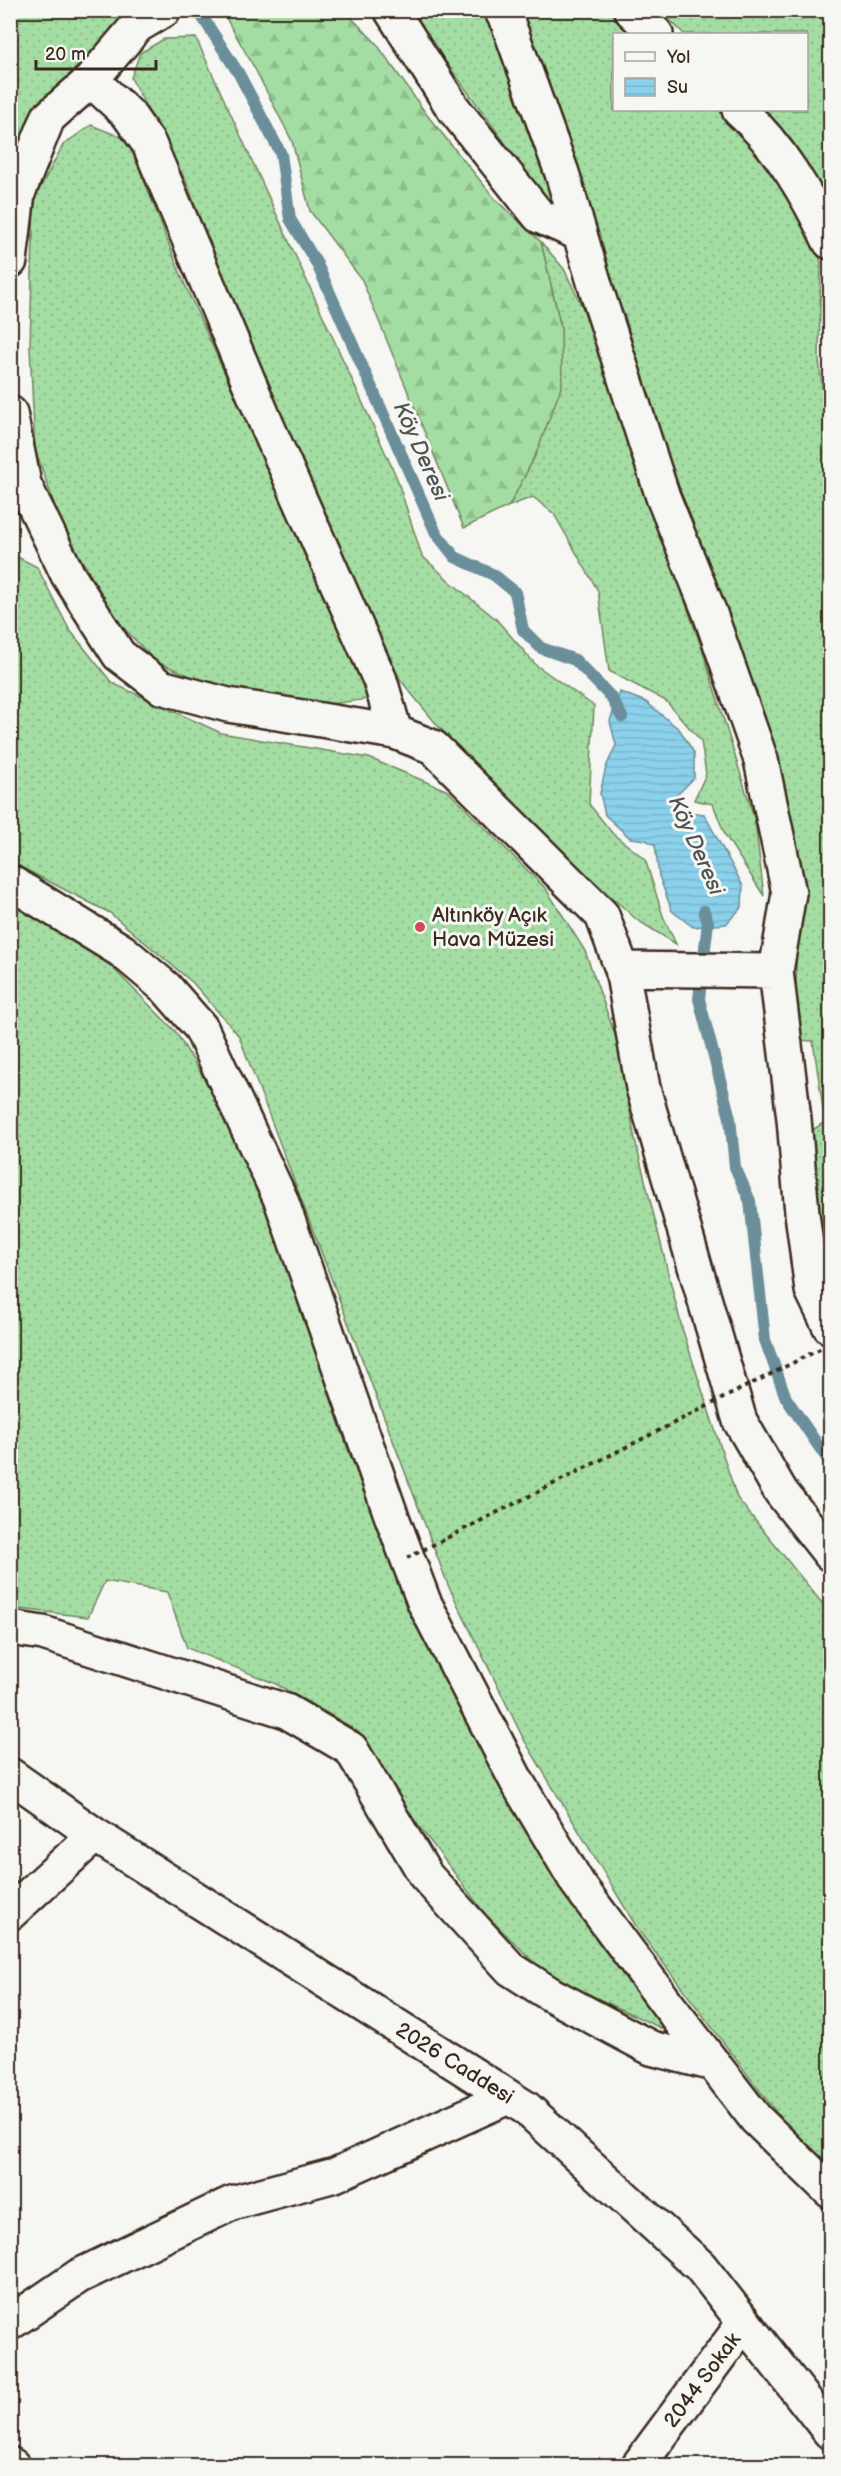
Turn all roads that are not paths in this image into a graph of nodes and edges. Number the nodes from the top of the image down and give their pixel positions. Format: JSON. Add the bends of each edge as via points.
{"nodes":[{"id":1,"x":164,"y":10,"type":"edge"},
{"id":2,"x":391,"y":10,"type":"edge"},
{"id":3,"x":501,"y":10,"type":"edge"},
{"id":4,"x":631,"y":10,"type":"edge"},
{"id":5,"x":655,"y":33,"type":"edge"},
{"id":6,"x":91,"y":80,"type":"junction"},
{"id":7,"x":740,"y":111,"type":"edge"},
{"id":8,"x":580,"y":234,"type":"junction"},
{"id":9,"x":831,"y":242,"type":"edge"},
{"id":10,"x":10,"y":261,"type":"edge"},
{"id":11,"x":10,"y":413,"type":"edge"},
{"id":12,"x":23,"y":509,"type":"edge"},
{"id":13,"x":395,"y":732,"type":"junction"},
{"id":14,"x":10,"y":882,"type":"edge"},
{"id":15,"x":622,"y":969,"type":"junction"},
{"id":16,"x":776,"y":971,"type":"junction"},
{"id":17,"x":831,"y":1327,"type":"edge"},
{"id":18,"x":831,"y":1554,"type":"edge"},
{"id":19,"x":10,"y":1629,"type":"edge"},
{"id":20,"x":10,"y":1775,"type":"edge"},
{"id":21,"x":95,"y":1834,"type":"junction"},
{"id":22,"x":10,"y":1913,"type":"edge"},
{"id":23,"x":714,"y":2064,"type":"junction"},
{"id":24,"x":508,"y":2097,"type":"junction"},
{"id":25,"x":831,"y":2191,"type":"edge"},
{"id":26,"x":744,"y":2323,"type":"junction"},
{"id":27,"x":10,"y":2324,"type":"edge"},
{"id":28,"x":831,"y":2432,"type":"edge"},
{"id":29,"x":638,"y":2466,"type":"edge"}],
"edges":[{"from":1,"to":6,"type":"street","via":[[137,26]]},
{"from":2,"to":8,"type":"street","via":[[453,108],[540,216]]},
{"from":3,"to":8,"type":"street","via":[[558,162]]},
{"from":4,"to":5,"type":"street"},
{"from":6,"to":10,"type":"street","via":[[48,118],[18,193]]},
{"from":6,"to":13,"type":"street","via":[[128,114],[149,144],[380,680]]},
{"from":7,"to":9,"type":"street","via":[[756,124],[808,196]]},
{"from":8,"to":16,"type":"street","via":[[663,497],[709,611],[761,760],[789,893]]},
{"from":11,"to":12,"type":"street","via":[[24,484]]},
{"from":12,"to":13,"type":"street","via":[[119,655],[161,687],[228,705]]},
{"from":13,"to":15,"type":"street","via":[[433,747],[594,906],[602,915]]},
{"from":14,"to":23,"type":"street","via":[[122,951],[166,988],[201,1028],[281,1200],[424,1602],[516,1780],[578,1884]]},
{"from":15,"to":16,"type":"street"},
{"from":15,"to":18,"type":"street","via":[[643,1088],[740,1421],[781,1492]]},
{"from":16,"to":17,"type":"street","via":[[812,1290]]},
{"from":19,"to":23,"type":"street","via":[[43,1633],[285,1711],[351,1749],[426,1876],[511,1969],[651,2048]]},
{"from":20,"to":21,"type":"street","name":"2026 Caddesi"},
{"from":21,"to":22,"type":"street"},
{"from":21,"to":24,"type":"street","name":"2026 Caddesi"},
{"from":23,"to":25,"type":"street","via":[[756,2119]]},
{"from":24,"to":26,"type":"street","name":"2026 Caddesi","via":[[526,2108],[700,2266]]},
{"from":24,"to":27,"type":"street","via":[[335,2175],[231,2204],[79,2276]]},
{"from":26,"to":28,"type":"street","name":"2026 Caddesi"},
{"from":26,"to":29,"type":"street","name":"2044 Sokak"}]}
